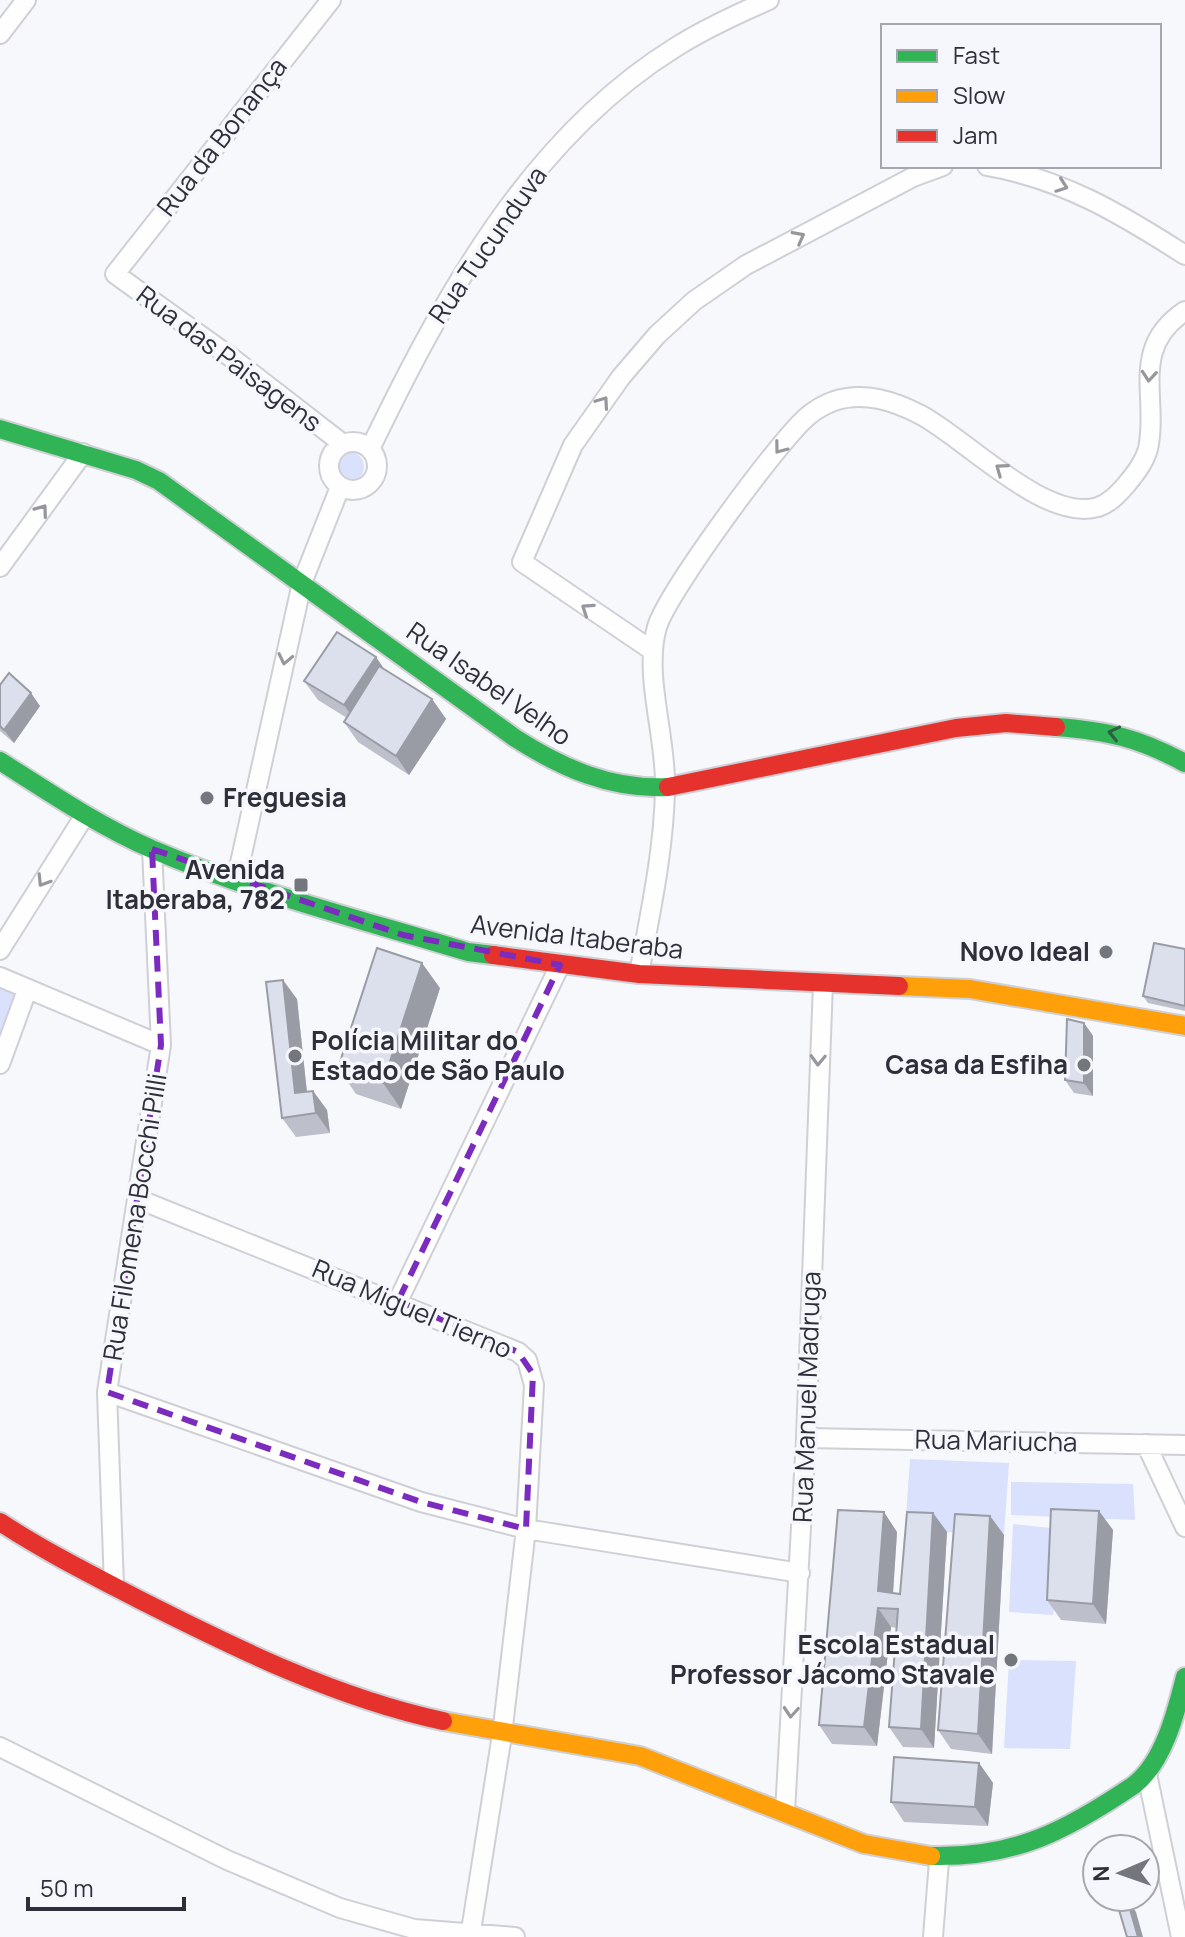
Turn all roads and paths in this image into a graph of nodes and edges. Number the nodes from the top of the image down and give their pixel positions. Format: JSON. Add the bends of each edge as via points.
{"nodes":[{"id":1,"x":26,"y":0,"type":"edge"},
{"id":2,"x":331,"y":0,"type":"edge"},
{"id":3,"x":769,"y":0,"type":"edge"},
{"id":4,"x":0,"y":34,"type":"edge"},
{"id":5,"x":938,"y":168,"type":"edge"},
{"id":6,"x":1000,"y":168,"type":"edge"},
{"id":7,"x":1185,"y":255,"type":"edge"},
{"id":8,"x":115,"y":274,"type":"joint"},
{"id":9,"x":1185,"y":311,"type":"edge"},
{"id":10,"x":0,"y":429,"type":"edge"},
{"id":11,"x":343,"y":444,"type":"junction"},
{"id":12,"x":370,"y":449,"type":"junction"},
{"id":13,"x":83,"y":453,"type":"junction"},
{"id":14,"x":340,"y":487,"type":"junction"},
{"id":15,"x":0,"y":567,"type":"edge"},
{"id":16,"x":302,"y":583,"type":"junction"},
{"id":17,"x":653,"y":651,"type":"junction"},
{"id":18,"x":0,"y":761,"type":"edge"},
{"id":19,"x":1185,"y":763,"type":"edge"},
{"id":20,"x":666,"y":787,"type":"junction"},
{"id":21,"x":85,"y":815,"type":"junction"},
{"id":22,"x":152,"y":849,"type":"junction"},
{"id":23,"x":236,"y":881,"type":"junction"},
{"id":24,"x":0,"y":950,"type":"edge"},
{"id":25,"x":560,"y":965,"type":"junction"},
{"id":26,"x":639,"y":974,"type":"junction"},
{"id":27,"x":0,"y":977,"type":"edge"},
{"id":28,"x":823,"y":983,"type":"junction"},
{"id":29,"x":27,"y":990,"type":"junction"},
{"id":30,"x":1185,"y":1026,"type":"edge"},
{"id":31,"x":161,"y":1045,"type":"junction"},
{"id":32,"x":0,"y":1064,"type":"edge"},
{"id":33,"x":138,"y":1199,"type":"junction"},
{"id":34,"x":398,"y":1301,"type":"junction"},
{"id":35,"x":107,"y":1392,"type":"junction"},
{"id":36,"x":806,"y":1438,"type":"junction"},
{"id":37,"x":1146,"y":1444,"type":"junction"},
{"id":38,"x":1185,"y":1445,"type":"edge"},
{"id":39,"x":0,"y":1522,"type":"edge"},
{"id":40,"x":1185,"y":1527,"type":"edge"},
{"id":41,"x":526,"y":1529,"type":"junction"},
{"id":42,"x":800,"y":1573,"type":"junction"},
{"id":43,"x":114,"y":1586,"type":"junction"},
{"id":44,"x":1185,"y":1677,"type":"edge"},
{"id":45,"x":502,"y":1735,"type":"junction"},
{"id":46,"x":0,"y":1747,"type":"edge"},
{"id":47,"x":1147,"y":1774,"type":"junction"},
{"id":48,"x":785,"y":1812,"type":"junction"},
{"id":49,"x":939,"y":1861,"type":"junction"},
{"id":50,"x":470,"y":1936,"type":"edge"},
{"id":51,"x":515,"y":1937,"type":"edge"},
{"id":52,"x":933,"y":1937,"type":"edge"},
{"id":53,"x":1181,"y":1937,"type":"edge"}],
"edges":[{"from":1,"to":4,"type":"street"},
{"from":2,"to":8,"type":"street","name":"Rua da Bonança"},
{"from":3,"to":12,"type":"street","name":"Rua Tucunduva","via":[[675,47],[560,144],[454,284]]},
{"from":17,"to":5,"type":"street","one_way":true,"via":[[522,562],[573,445],[621,377],[694,301],[746,265]]},
{"from":6,"to":7,"type":"street","one_way":true,"via":[[1071,188]]},
{"from":8,"to":11,"type":"street","name":"Rua das Paisagens"},
{"from":9,"to":17,"type":"street","one_way":true,"via":[[1159,336],[1147,387],[1148,451],[1114,499],[1097,507],[1070,509],[1039,497],[953,435],[898,404],[871,397],[831,402],[808,416],[786,440],[694,564],[657,625]]},
{"from":10,"to":13,"type":"street","name":"Rua Isabel Velho"},
{"from":11,"to":12,"type":"street","via":[[355,442]]},
{"from":11,"to":14,"type":"street","via":[[333,451],[328,466]]},
{"from":12,"to":14,"type":"street","via":[[377,470],[369,484],[355,491]]},
{"from":15,"to":13,"type":"street","one_way":true},
{"from":13,"to":16,"type":"street","name":"Rua Isabel Velho","via":[[159,481]]},
{"from":14,"to":16,"type":"street"},
{"from":16,"to":20,"type":"street","name":"Rua Isabel Velho","via":[[559,767],[620,786]]},
{"from":16,"to":23,"type":"street","one_way":true},
{"from":17,"to":20,"type":"street"},
{"from":18,"to":21,"type":"street","name":"Avenida Itaberaba"},
{"from":19,"to":20,"type":"street","name":"Rua Isabel Velho","one_way":true,"via":[[1147,742],[1106,731],[1006,723],[956,728]]},
{"from":20,"to":26,"type":"street"},
{"from":21,"to":22,"type":"street","name":"Avenida Itaberaba"},
{"from":21,"to":24,"type":"street","one_way":true},
{"from":22,"to":23,"type":"street","name":"Avenida Itaberaba"},
{"from":22,"to":31,"type":"street","name":"Rua Filomena Bocchi Pilli"},
{"from":23,"to":25,"type":"street","name":"Avenida Itaberaba","via":[[468,952]]},
{"from":25,"to":26,"type":"street","name":"Avenida Itaberaba"},
{"from":25,"to":34,"type":"street"},
{"from":26,"to":28,"type":"street","name":"Avenida Itaberaba"},
{"from":27,"to":29,"type":"street"},
{"from":28,"to":30,"type":"street","name":"Avenida Itaberaba","via":[[970,989]]},
{"from":28,"to":36,"type":"street","name":"Rua Manuel Madruga","one_way":true},
{"from":29,"to":31,"type":"street"},
{"from":29,"to":32,"type":"street"},
{"from":31,"to":33,"type":"street","name":"Rua Filomena Bocchi Pilli"},
{"from":33,"to":34,"type":"street","name":"Rua Miguel Tierno"},
{"from":33,"to":35,"type":"street","name":"Rua Filomena Bocchi Pilli"},
{"from":34,"to":41,"type":"street","name":"Rua Miguel Tierno","via":[[527,1360],[534,1385]]},
{"from":35,"to":41,"type":"street","via":[[421,1502]]},
{"from":35,"to":43,"type":"street","name":"Rua Filomena Bocchi Pilli"},
{"from":36,"to":37,"type":"street","name":"Rua Mariucha"},
{"from":36,"to":42,"type":"street","name":"Rua Manuel Madruga"},
{"from":37,"to":38,"type":"street","name":"Rua Mariucha"},
{"from":37,"to":40,"type":"street"},
{"from":39,"to":43,"type":"street"},
{"from":41,"to":42,"type":"street"},
{"from":41,"to":45,"type":"street","name":"Rua Miguel Tierno"},
{"from":42,"to":48,"type":"street","name":"Rua Manuel Madruga","one_way":true},
{"from":43,"to":45,"type":"street","via":[[209,1635],[312,1678],[431,1718]]},
{"from":44,"to":47,"type":"street"},
{"from":45,"to":48,"type":"street","via":[[640,1756]]},
{"from":45,"to":50,"type":"street","name":"Rua Miguel Tierno"},
{"from":46,"to":50,"type":"street","via":[[227,1860],[340,1908],[414,1929]]},
{"from":47,"to":49,"type":"street","via":[[1067,1829],[1027,1846]]},
{"from":47,"to":53,"type":"street"},
{"from":48,"to":49,"type":"street","via":[[844,1839]]},
{"from":49,"to":52,"type":"street"},
{"from":50,"to":51,"type":"street"}]}
